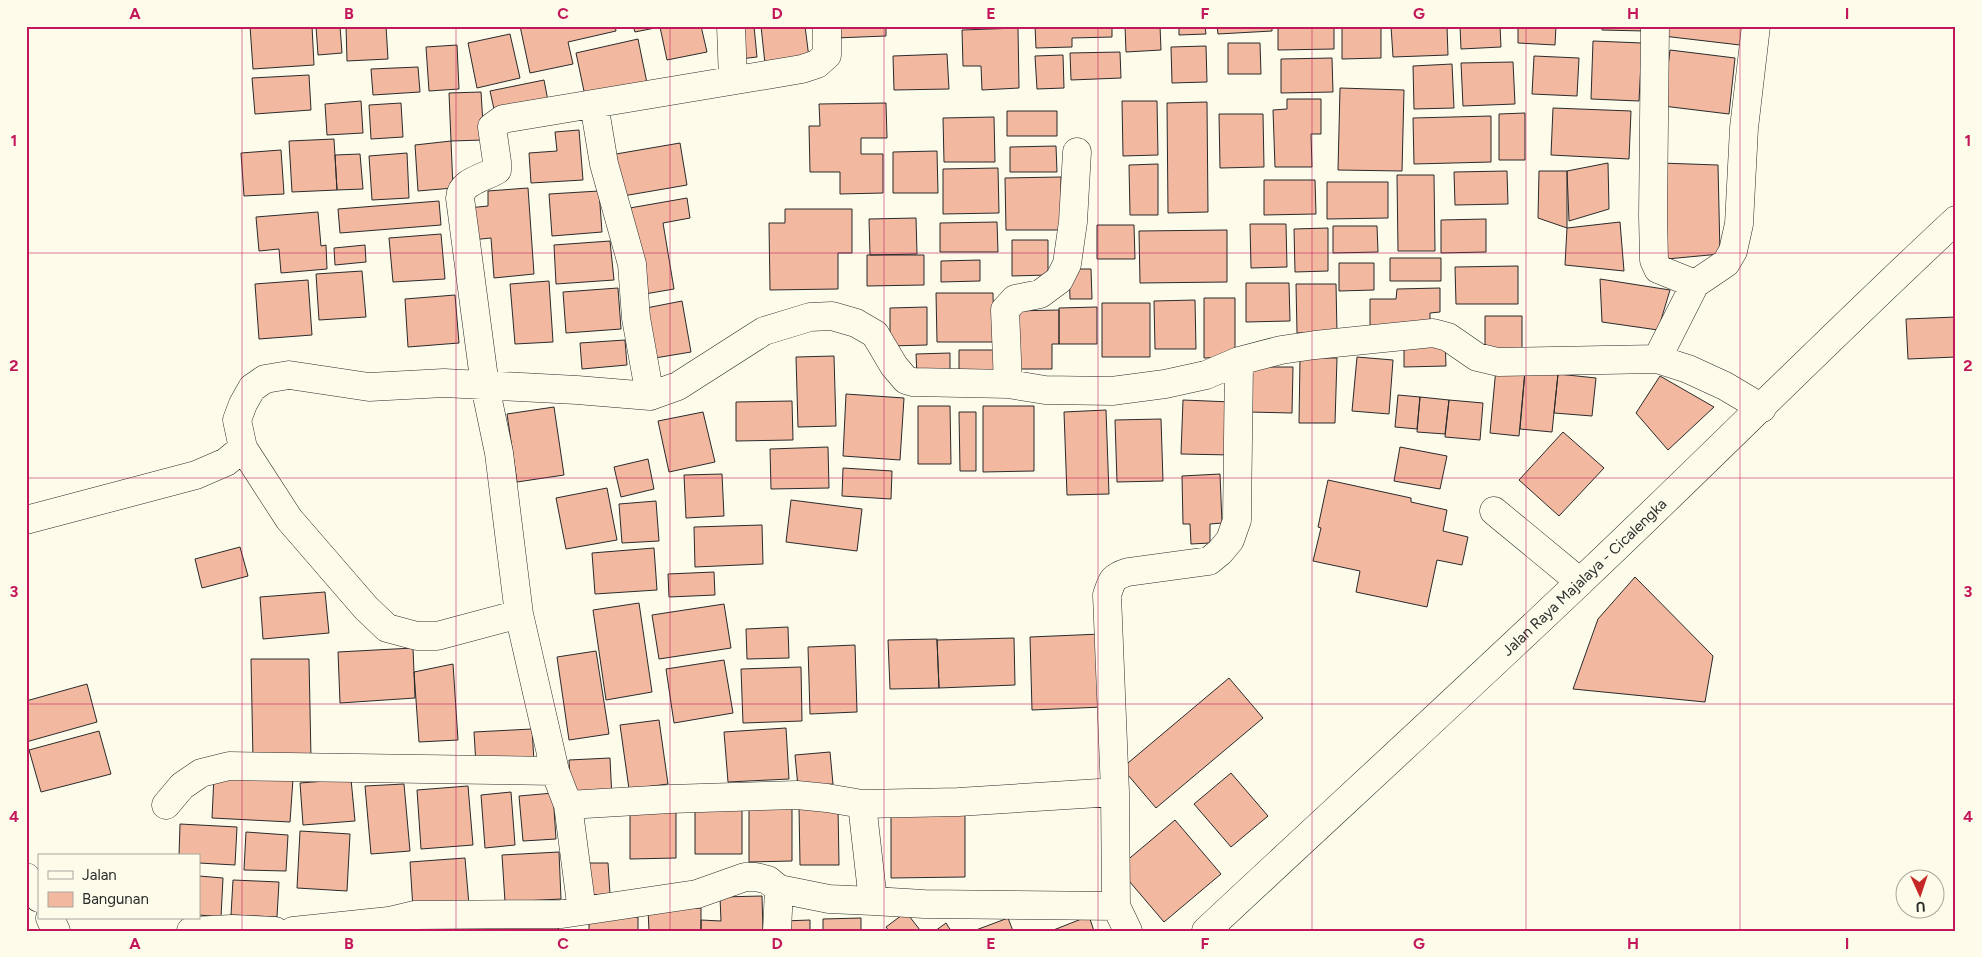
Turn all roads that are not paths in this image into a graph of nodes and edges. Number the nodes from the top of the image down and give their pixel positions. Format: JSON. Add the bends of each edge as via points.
{"nodes":[{"id":1,"x":730,"y":26,"type":"edge"},
{"id":2,"x":826,"y":26,"type":"edge"},
{"id":3,"x":1655,"y":26,"type":"edge"},
{"id":4,"x":1756,"y":26,"type":"edge"},
{"id":5,"x":733,"y":80,"type":"junction"},
{"id":6,"x":594,"y":104,"type":"junction"},
{"id":7,"x":1077,"y":152,"type":"dead end"},
{"id":8,"x":1956,"y":220,"type":"edge"},
{"id":9,"x":1695,"y":284,"type":"junction"},
{"id":10,"x":1657,"y":359,"type":"junction"},
{"id":11,"x":1239,"y":361,"type":"junction"},
{"id":12,"x":1008,"y":384,"type":"junction"},
{"id":13,"x":485,"y":386,"type":"junction"},
{"id":14,"x":650,"y":396,"type":"junction"},
{"id":15,"x":1762,"y":408,"type":"junction"},
{"id":16,"x":243,"y":448,"type":"junction"},
{"id":17,"x":1494,"y":511,"type":"dead end"},
{"id":18,"x":26,"y":520,"type":"edge"},
{"id":19,"x":1580,"y":582,"type":"junction"},
{"id":20,"x":519,"y":614,"type":"junction"},
{"id":21,"x":555,"y":771,"type":"junction"},
{"id":22,"x":1115,"y":792,"type":"junction"},
{"id":23,"x":862,"y":804,"type":"junction"},
{"id":24,"x":568,"y":805,"type":"junction"},
{"id":25,"x":166,"y":806,"type":"dead end"},
{"id":26,"x":26,"y":877,"type":"edge"},
{"id":27,"x":780,"y":888,"type":"junction"},
{"id":28,"x":38,"y":896,"type":"edge"},
{"id":29,"x":873,"y":901,"type":"junction"},
{"id":30,"x":1116,"y":906,"type":"junction"},
{"id":31,"x":582,"y":911,"type":"junction"},
{"id":32,"x":191,"y":931,"type":"edge"},
{"id":33,"x":275,"y":931,"type":"edge"},
{"id":34,"x":292,"y":931,"type":"edge"},
{"id":35,"x":777,"y":931,"type":"edge"},
{"id":36,"x":1128,"y":931,"type":"edge"},
{"id":37,"x":1206,"y":931,"type":"edge"}],
"edges":[{"from":1,"to":5,"type":"street"},
{"from":2,"to":5,"type":"street","via":[[827,55],[817,64]]},
{"from":3,"to":9,"type":"street","via":[[1654,260],[1658,268]]},
{"from":4,"to":9,"type":"street","via":[[1744,128],[1739,224],[1733,251],[1726,263]]},
{"from":5,"to":6,"type":"street"},
{"from":6,"to":13,"type":"street","via":[[495,123],[492,132],[496,170],[469,184],[460,193]]},
{"from":6,"to":14,"type":"street","via":[[604,164],[632,264],[636,318]]},
{"from":7,"to":12,"type":"street","via":[[1073,222],[1066,264],[1059,280],[1040,294],[1015,299],[1005,310]]},
{"from":8,"to":15,"type":"street","name":"Jalan Raya Majalaya - Cicalengka","via":[[1851,317]]},
{"from":9,"to":10,"type":"street"},
{"from":10,"to":11,"type":"street","via":[[1498,362],[1477,356],[1448,336],[1433,333],[1315,345]]},
{"from":10,"to":15,"type":"street","via":[[1717,382]]},
{"from":11,"to":12,"type":"street","via":[[1206,374],[1112,392],[1045,390]]},
{"from":11,"to":22,"type":"street","via":[[1237,520],[1230,540],[1209,561],[1118,575],[1113,579],[1107,596]]},
{"from":12,"to":14,"type":"street","via":[[906,380],[875,334],[856,323],[832,316],[810,317],[764,331],[678,386]]},
{"from":13,"to":14,"type":"street"},
{"from":13,"to":16,"type":"street","via":[[370,387],[288,374],[265,379],[252,388],[237,420]]},
{"from":13,"to":20,"type":"street","via":[[499,453]]},
{"from":15,"to":19,"type":"street","name":"Jalan Raya Majalaya - Cicalengka"},
{"from":16,"to":18,"type":"street","via":[[226,462],[196,475]]},
{"from":16,"to":20,"type":"street","via":[[289,519],[387,628],[417,636],[437,636]]},
{"from":17,"to":19,"type":"street"},
{"from":19,"to":37,"type":"street","name":"Jalan Raya Majalaya - Cicalengka"},
{"from":20,"to":21,"type":"street"},
{"from":21,"to":24,"type":"street"},
{"from":21,"to":25,"type":"street","via":[[229,766],[201,773],[182,786]]},
{"from":22,"to":23,"type":"street","via":[[958,802]]},
{"from":22,"to":30,"type":"street"},
{"from":23,"to":24,"type":"street","via":[[797,795]]},
{"from":23,"to":29,"type":"street"},
{"from":24,"to":31,"type":"street"},
{"from":26,"to":28,"type":"street"},
{"from":27,"to":29,"type":"street","via":[[829,899]]},
{"from":27,"to":31,"type":"street","via":[[768,880],[745,877],[697,894]]},
{"from":27,"to":35,"type":"street"},
{"from":29,"to":30,"type":"street"},
{"from":30,"to":36,"type":"street"},
{"from":31,"to":34,"type":"street","via":[[562,914],[414,915],[389,921]]},
{"from":32,"to":33,"type":"street"}]}
